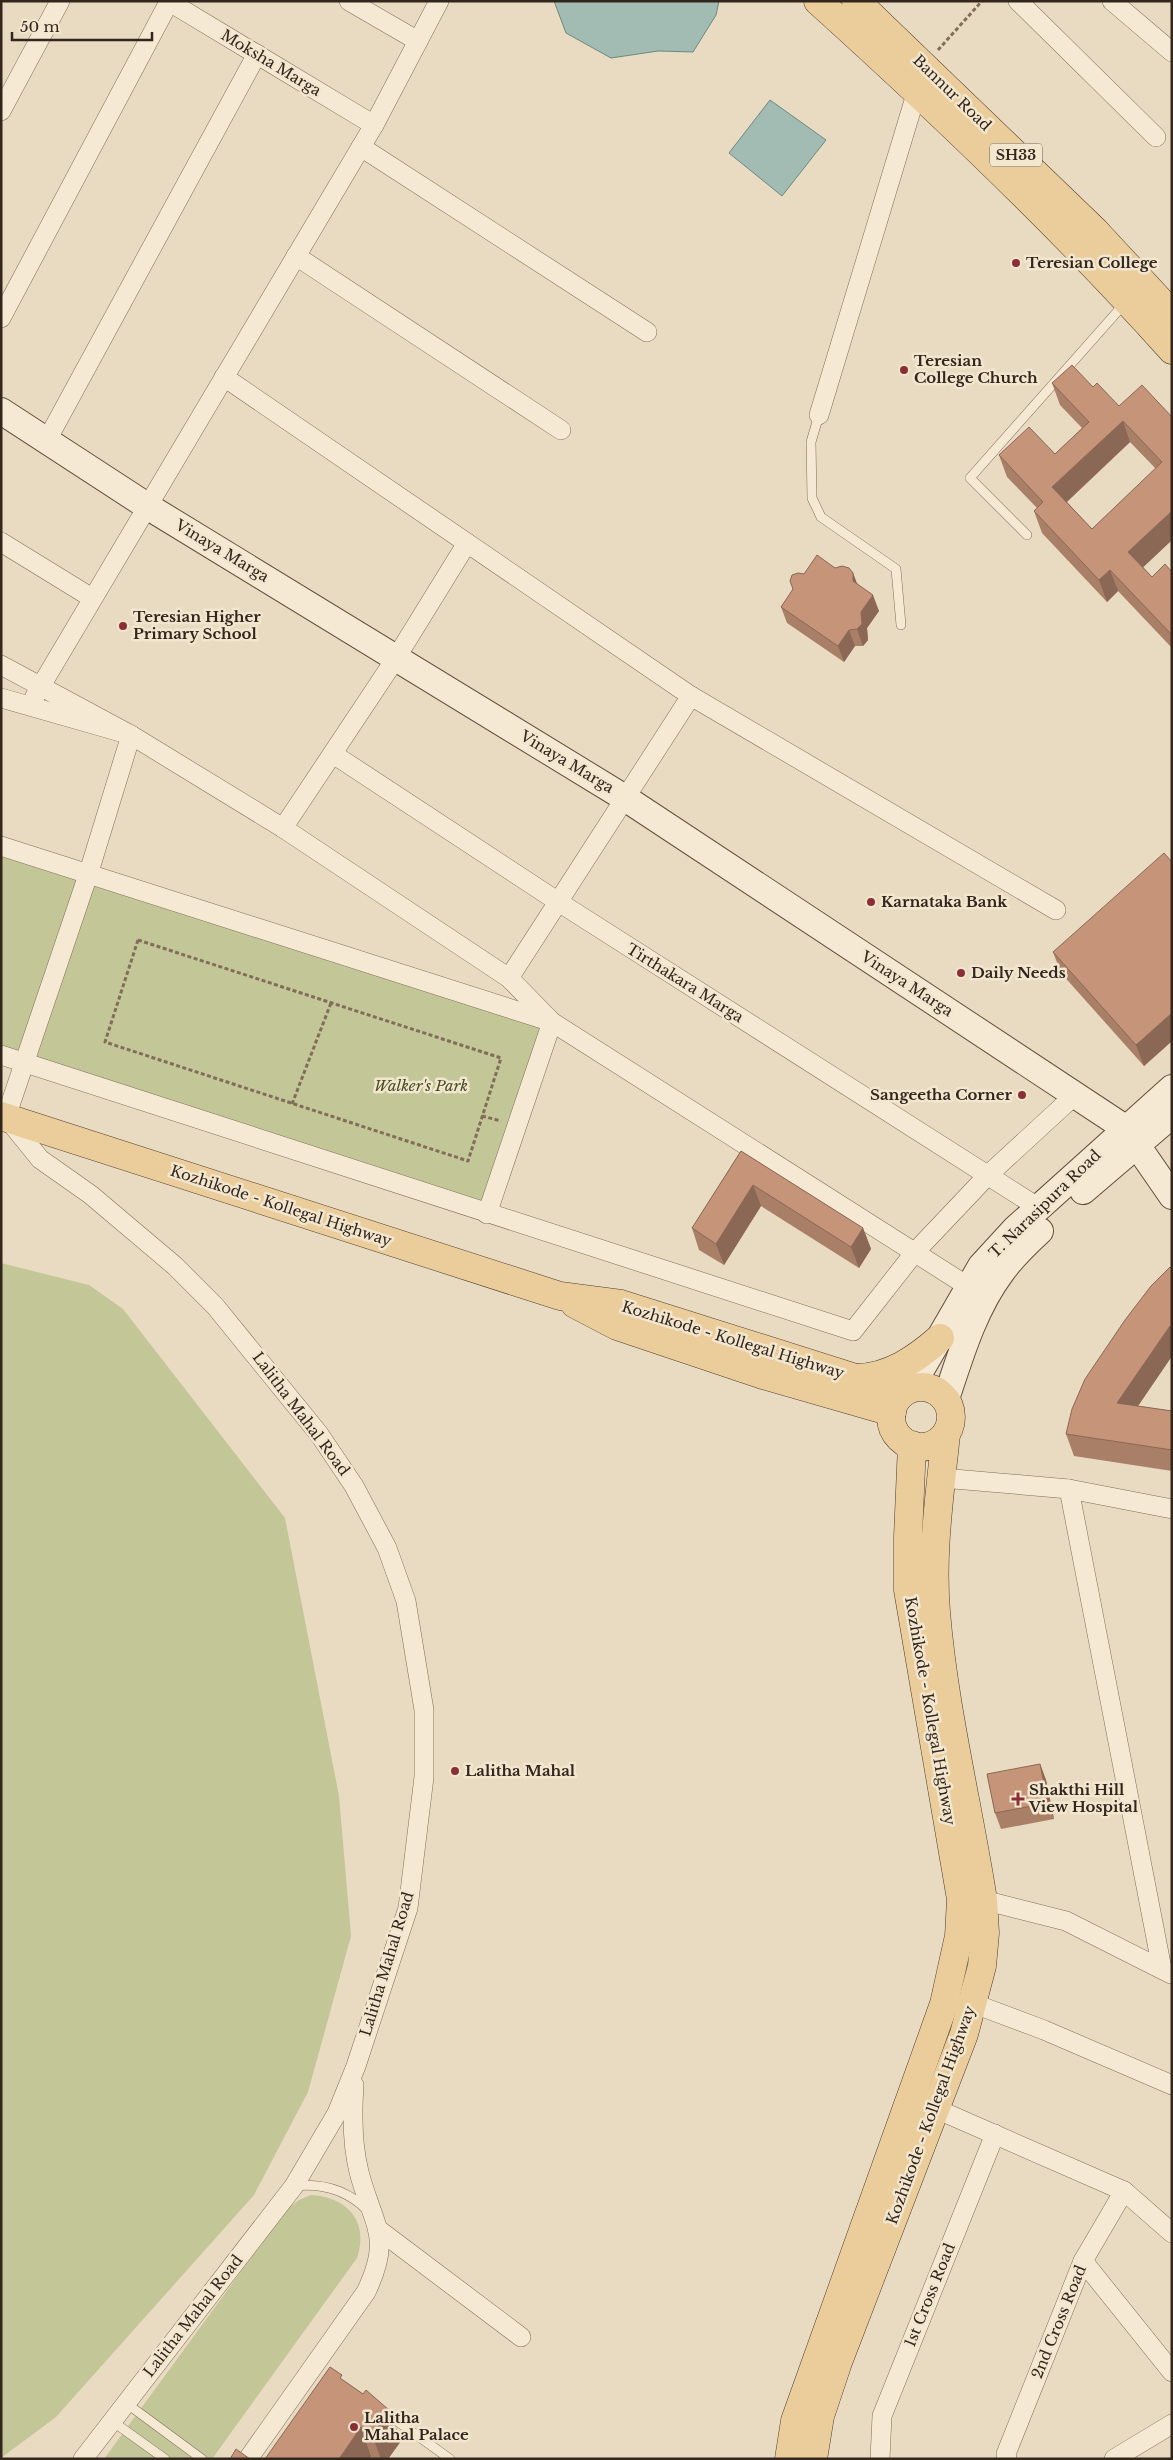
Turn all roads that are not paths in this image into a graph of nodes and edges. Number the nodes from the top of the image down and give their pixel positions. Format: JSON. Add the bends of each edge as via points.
{"nodes":[{"id":1,"x":60,"y":1,"type":"edge"},
{"id":2,"x":349,"y":1,"type":"edge"},
{"id":3,"x":439,"y":1,"type":"edge"},
{"id":4,"x":818,"y":1,"type":"edge"},
{"id":5,"x":856,"y":1,"type":"edge"},
{"id":6,"x":1018,"y":1,"type":"edge"},
{"id":7,"x":1112,"y":1,"type":"edge"},
{"id":8,"x":169,"y":2,"type":"edge"},
{"id":9,"x":418,"y":40,"type":"junction"},
{"id":10,"x":1172,"y":52,"type":"edge"},
{"id":11,"x":257,"y":54,"type":"junction"},
{"id":12,"x":920,"y":78,"type":"junction"},
{"id":13,"x":1,"y":111,"type":"edge"},
{"id":14,"x":374,"y":125,"type":"junction"},
{"id":15,"x":1156,"y":137,"type":"dead end"},
{"id":16,"x":361,"y":147,"type":"junction"},
{"id":17,"x":296,"y":256,"type":"junction"},
{"id":18,"x":1127,"y":301,"type":"junction"},
{"id":19,"x":1172,"y":314,"type":"edge"},
{"id":20,"x":1,"y":318,"type":"edge"},
{"id":21,"x":647,"y":332,"type":"dead end"},
{"id":22,"x":1172,"y":350,"type":"edge"},
{"id":23,"x":224,"y":377,"type":"junction"},
{"id":24,"x":1,"y":411,"type":"edge"},
{"id":25,"x":819,"y":415,"type":"joint"},
{"id":26,"x":561,"y":430,"type":"dead end"},
{"id":27,"x":47,"y":440,"type":"junction"},
{"id":28,"x":147,"y":506,"type":"junction"},
{"id":29,"x":1027,"y":535,"type":"dead end"},
{"id":30,"x":1,"y":542,"type":"edge"},
{"id":31,"x":467,"y":543,"type":"junction"},
{"id":32,"x":92,"y":598,"type":"junction"},
{"id":33,"x":901,"y":625,"type":"dead end"},
{"id":34,"x":396,"y":658,"type":"junction"},
{"id":35,"x":1,"y":665,"type":"edge"},
{"id":36,"x":40,"y":686,"type":"junction"},
{"id":37,"x":691,"y":696,"type":"junction"},
{"id":38,"x":1,"y":698,"type":"edge"},
{"id":39,"x":29,"y":706,"type":"junction"},
{"id":40,"x":131,"y":736,"type":"junction"},
{"id":41,"x":333,"y":754,"type":"junction"},
{"id":42,"x":625,"y":798,"type":"junction"},
{"id":43,"x":283,"y":828,"type":"junction"},
{"id":44,"x":1,"y":846,"type":"edge"},
{"id":45,"x":88,"y":875,"type":"junction"},
{"id":46,"x":557,"y":901,"type":"junction"},
{"id":47,"x":1056,"y":910,"type":"dead end"},
{"id":48,"x":509,"y":978,"type":"junction"},
{"id":49,"x":552,"y":1022,"type":"junction"},
{"id":50,"x":1,"y":1056,"type":"edge"},
{"id":51,"x":24,"y":1063,"type":"junction"},
{"id":52,"x":1172,"y":1088,"type":"edge"},
{"id":53,"x":1075,"y":1095,"type":"junction"},
{"id":54,"x":1172,"y":1114,"type":"edge"},
{"id":55,"x":3,"y":1116,"type":"edge"},
{"id":56,"x":1130,"y":1136,"type":"junction"},
{"id":57,"x":988,"y":1175,"type":"junction"},
{"id":58,"x":1172,"y":1196,"type":"edge"},
{"id":59,"x":1039,"y":1208,"type":"junction"},
{"id":60,"x":487,"y":1214,"type":"junction"},
{"id":61,"x":915,"y":1252,"type":"junction"},
{"id":62,"x":969,"y":1287,"type":"junction"},
{"id":63,"x":560,"y":1296,"type":"junction"},
{"id":64,"x":940,"y":1338,"type":"junction"},
{"id":65,"x":853,"y":1378,"type":"junction"},
{"id":66,"x":822,"y":1393,"type":"junction"},
{"id":67,"x":902,"y":1398,"type":"junction"},
{"id":68,"x":946,"y":1399,"type":"junction"},
{"id":69,"x":946,"y":1434,"type":"junction"},
{"id":70,"x":912,"y":1445,"type":"junction"},
{"id":71,"x":942,"y":1478,"type":"junction"},
{"id":72,"x":1069,"y":1490,"type":"junction"},
{"id":73,"x":910,"y":1499,"type":"junction"},
{"id":74,"x":1172,"y":1510,"type":"edge"},
{"id":75,"x":960,"y":1827,"type":"junction"},
{"id":76,"x":983,"y":1900,"type":"junction"},
{"id":77,"x":1167,"y":1972,"type":"edge"},
{"id":78,"x":972,"y":2003,"type":"junction"},
{"id":79,"x":356,"y":2066,"type":"junction"},
{"id":80,"x":1172,"y":2085,"type":"edge"},
{"id":81,"x":934,"y":2108,"type":"junction"},
{"id":82,"x":995,"y":2134,"type":"junction"},
{"id":83,"x":294,"y":2186,"type":"junction"},
{"id":84,"x":1124,"y":2191,"type":"junction"},
{"id":85,"x":377,"y":2224,"type":"junction"},
{"id":86,"x":1172,"y":2233,"type":"edge"},
{"id":87,"x":1083,"y":2261,"type":"junction"},
{"id":88,"x":521,"y":2337,"type":"dead end"},
{"id":89,"x":1172,"y":2372,"type":"edge"},
{"id":90,"x":126,"y":2403,"type":"junction"},
{"id":91,"x":371,"y":2403,"type":"edge"},
{"id":92,"x":112,"y":2421,"type":"junction"},
{"id":93,"x":1172,"y":2424,"type":"edge"},
{"id":94,"x":83,"y":2459,"type":"edge"},
{"id":95,"x":165,"y":2459,"type":"edge"},
{"id":96,"x":202,"y":2459,"type":"edge"},
{"id":97,"x":248,"y":2459,"type":"edge"},
{"id":98,"x":450,"y":2459,"type":"edge"},
{"id":99,"x":789,"y":2459,"type":"edge"},
{"id":100,"x":813,"y":2459,"type":"edge"},
{"id":101,"x":880,"y":2459,"type":"edge"},
{"id":102,"x":1007,"y":2459,"type":"edge"},
{"id":103,"x":1114,"y":2459,"type":"edge"}],
"edges":[{"from":1,"to":13,"type":"street"},
{"from":2,"to":9,"type":"street"},
{"from":3,"to":9,"type":"street"},
{"from":4,"to":12,"type":"main road"},
{"from":5,"to":12,"type":"main road","name":"Bannur Road","number":"SH33"},
{"from":6,"to":15,"type":"street"},
{"from":7,"to":10,"type":"street"},
{"from":8,"to":11,"type":"street","name":"Moksha Marga"},
{"from":8,"to":20,"type":"street"},
{"from":9,"to":14,"type":"street"},
{"from":11,"to":14,"type":"street","name":"Moksha Marga"},
{"from":11,"to":27,"type":"street"},
{"from":12,"to":18,"type":"main road"},
{"from":12,"to":19,"type":"main road","name":"Bannur Road","number":"SH33","via":[[1095,231]]},
{"from":12,"to":25,"type":"street"},
{"from":14,"to":16,"type":"street"},
{"from":16,"to":17,"type":"street"},
{"from":16,"to":21,"type":"street"},
{"from":17,"to":23,"type":"street"},
{"from":17,"to":26,"type":"street"},
{"from":18,"to":22,"type":"main road"},
{"from":18,"to":29,"type":"lane","via":[[970,478]]},
{"from":23,"to":28,"type":"street"},
{"from":23,"to":31,"type":"street"},
{"from":24,"to":27,"type":"street","name":"Vinaya Marga"},
{"from":25,"to":33,"type":"lane","via":[[811,442],[812,498],[821,517],[896,569]]},
{"from":27,"to":28,"type":"street","name":"Vinaya Marga"},
{"from":28,"to":32,"type":"street"},
{"from":28,"to":34,"type":"street","name":"Vinaya Marga"},
{"from":30,"to":32,"type":"street"},
{"from":31,"to":34,"type":"street"},
{"from":31,"to":37,"type":"street"},
{"from":32,"to":36,"type":"street"},
{"from":34,"to":41,"type":"street"},
{"from":34,"to":42,"type":"street","name":"Vinaya Marga"},
{"from":35,"to":36,"type":"street"},
{"from":36,"to":39,"type":"street"},
{"from":36,"to":40,"type":"street"},
{"from":37,"to":42,"type":"street"},
{"from":37,"to":47,"type":"street"},
{"from":38,"to":39,"type":"street"},
{"from":39,"to":40,"type":"street"},
{"from":40,"to":43,"type":"street"},
{"from":40,"to":45,"type":"street"},
{"from":41,"to":43,"type":"street"},
{"from":41,"to":46,"type":"street","name":"Tirthakara Marga"},
{"from":42,"to":46,"type":"street"},
{"from":42,"to":53,"type":"street","name":"Vinaya Marga"},
{"from":43,"to":48,"type":"street"},
{"from":44,"to":45,"type":"street"},
{"from":45,"to":49,"type":"street"},
{"from":45,"to":51,"type":"street"},
{"from":46,"to":48,"type":"street"},
{"from":46,"to":57,"type":"street","name":"Tirthakara Marga"},
{"from":48,"to":49,"type":"street"},
{"from":49,"to":60,"type":"street"},
{"from":49,"to":61,"type":"street"},
{"from":50,"to":51,"type":"street"},
{"from":51,"to":55,"type":"street"},
{"from":51,"to":60,"type":"street"},
{"from":52,"to":56,"type":"street","name":"T. Narasipura Road"},
{"from":53,"to":56,"type":"street","name":"Vinaya Marga"},
{"from":53,"to":57,"type":"street"},
{"from":54,"to":56,"type":"street","name":"T. Narasipura Road"},
{"from":55,"to":63,"type":"main road","name":"Kozhikode - Kollegal Highway"},
{"from":55,"to":79,"type":"street","name":"Lalitha Mahal Road","via":[[40,1159],[135,1230],[215,1306],[319,1434],[354,1486],[387,1548],[406,1601],[415,1649],[424,1710],[424,1777],[408,1908]]},
{"from":56,"to":58,"type":"street"},
{"from":56,"to":59,"type":"street","name":"T. Narasipura Road"},
{"from":56,"to":68,"type":"street","name":"T. Narasipura Road","via":[[1000,1274],[963,1348]]},
{"from":57,"to":59,"type":"street","name":"Tirthakara Marga"},
{"from":57,"to":61,"type":"street"},
{"from":59,"to":62,"type":"street","name":"T. Narasipura Road","via":[[1000,1245]]},
{"from":60,"to":61,"type":"street","via":[[853,1331]]},
{"from":61,"to":62,"type":"street"},
{"from":62,"to":64,"type":"street","name":"T. Narasipura Road"},
{"from":63,"to":65,"type":"main road","name":"Kozhikode - Kollegal Highway","via":[[621,1304]]},
{"from":63,"to":66,"type":"main road","name":"Kozhikode - Kollegal Highway","via":[[617,1326]]},
{"from":64,"to":65,"type":"main road","via":[[899,1368],[874,1377]]},
{"from":64,"to":67,"type":"street","name":"T. Narasipura Road"},
{"from":65,"to":67,"type":"main road","name":"Kozhikode - Kollegal Highway"},
{"from":66,"to":67,"type":"main road","name":"Kozhikode - Kollegal Highway"},
{"from":66,"to":73,"type":"main road","via":[[873,1420],[886,1434],[904,1473]]},
{"from":67,"to":68,"type":"main road","via":[[930,1388]]},
{"from":67,"to":70,"type":"main road","via":[[892,1423],[896,1433]]},
{"from":68,"to":69,"type":"main road","via":[[952,1416]]},
{"from":69,"to":70,"type":"main road","via":[[931,1445]]},
{"from":69,"to":71,"type":"main road","name":"Kozhikode - Kollegal Highway"},
{"from":70,"to":73,"type":"main road","name":"Kozhikode - Kollegal Highway"},
{"from":71,"to":72,"type":"street"},
{"from":71,"to":75,"type":"main road","name":"Kozhikode - Kollegal Highway","via":[[934,1549],[936,1612]]},
{"from":72,"to":74,"type":"street"},
{"from":72,"to":77,"type":"street"},
{"from":73,"to":75,"type":"main road","name":"Kozhikode - Kollegal Highway","via":[[908,1590]]},
{"from":75,"to":76,"type":"main road","name":"Kozhikode - Kollegal Highway"},
{"from":75,"to":99,"type":"main road","name":"Kozhikode - Kollegal Highway","via":[[961,1916],[944,2004],[795,2421]]},
{"from":76,"to":77,"type":"street","via":[[1066,1921]]},
{"from":76,"to":78,"type":"main road","name":"Kozhikode - Kollegal Highway","via":[[982,1966]]},
{"from":78,"to":80,"type":"street"},
{"from":78,"to":81,"type":"main road","name":"Kozhikode - Kollegal Highway","via":[[964,2034]]},
{"from":79,"to":83,"type":"street","name":"Lalitha Mahal Road","via":[[337,2114]]},
{"from":79,"to":85,"type":"street","name":"Lalitha Mahal Road","via":[[353,2138],[359,2172]]},
{"from":81,"to":82,"type":"street"},
{"from":81,"to":100,"type":"main road","name":"Kozhikode - Kollegal Highway","via":[[835,2371],[820,2416]]},
{"from":82,"to":84,"type":"street"},
{"from":82,"to":101,"type":"street","name":"1st Cross Road","via":[[882,2416]]},
{"from":83,"to":85,"type":"lane","via":[[322,2186],[336,2190],[350,2197]]},
{"from":83,"to":90,"type":"street","name":"Lalitha Mahal Road"},
{"from":84,"to":86,"type":"street"},
{"from":84,"to":87,"type":"street","name":"2nd Cross Road"},
{"from":85,"to":88,"type":"street"},
{"from":85,"to":97,"type":"street","name":"Lalitha Mahal Road","via":[[380,2251],[377,2269],[366,2292],[320,2366]]},
{"from":87,"to":89,"type":"street"},
{"from":87,"to":102,"type":"street","name":"2nd Cross Road","via":[[1006,2454]]},
{"from":90,"to":92,"type":"street","name":"Lalitha Mahal Road"},
{"from":90,"to":96,"type":"lane"},
{"from":91,"to":98,"type":"lane"},
{"from":92,"to":94,"type":"street","name":"Lalitha Mahal Road"},
{"from":92,"to":95,"type":"lane"},
{"from":93,"to":103,"type":"street"}]}
